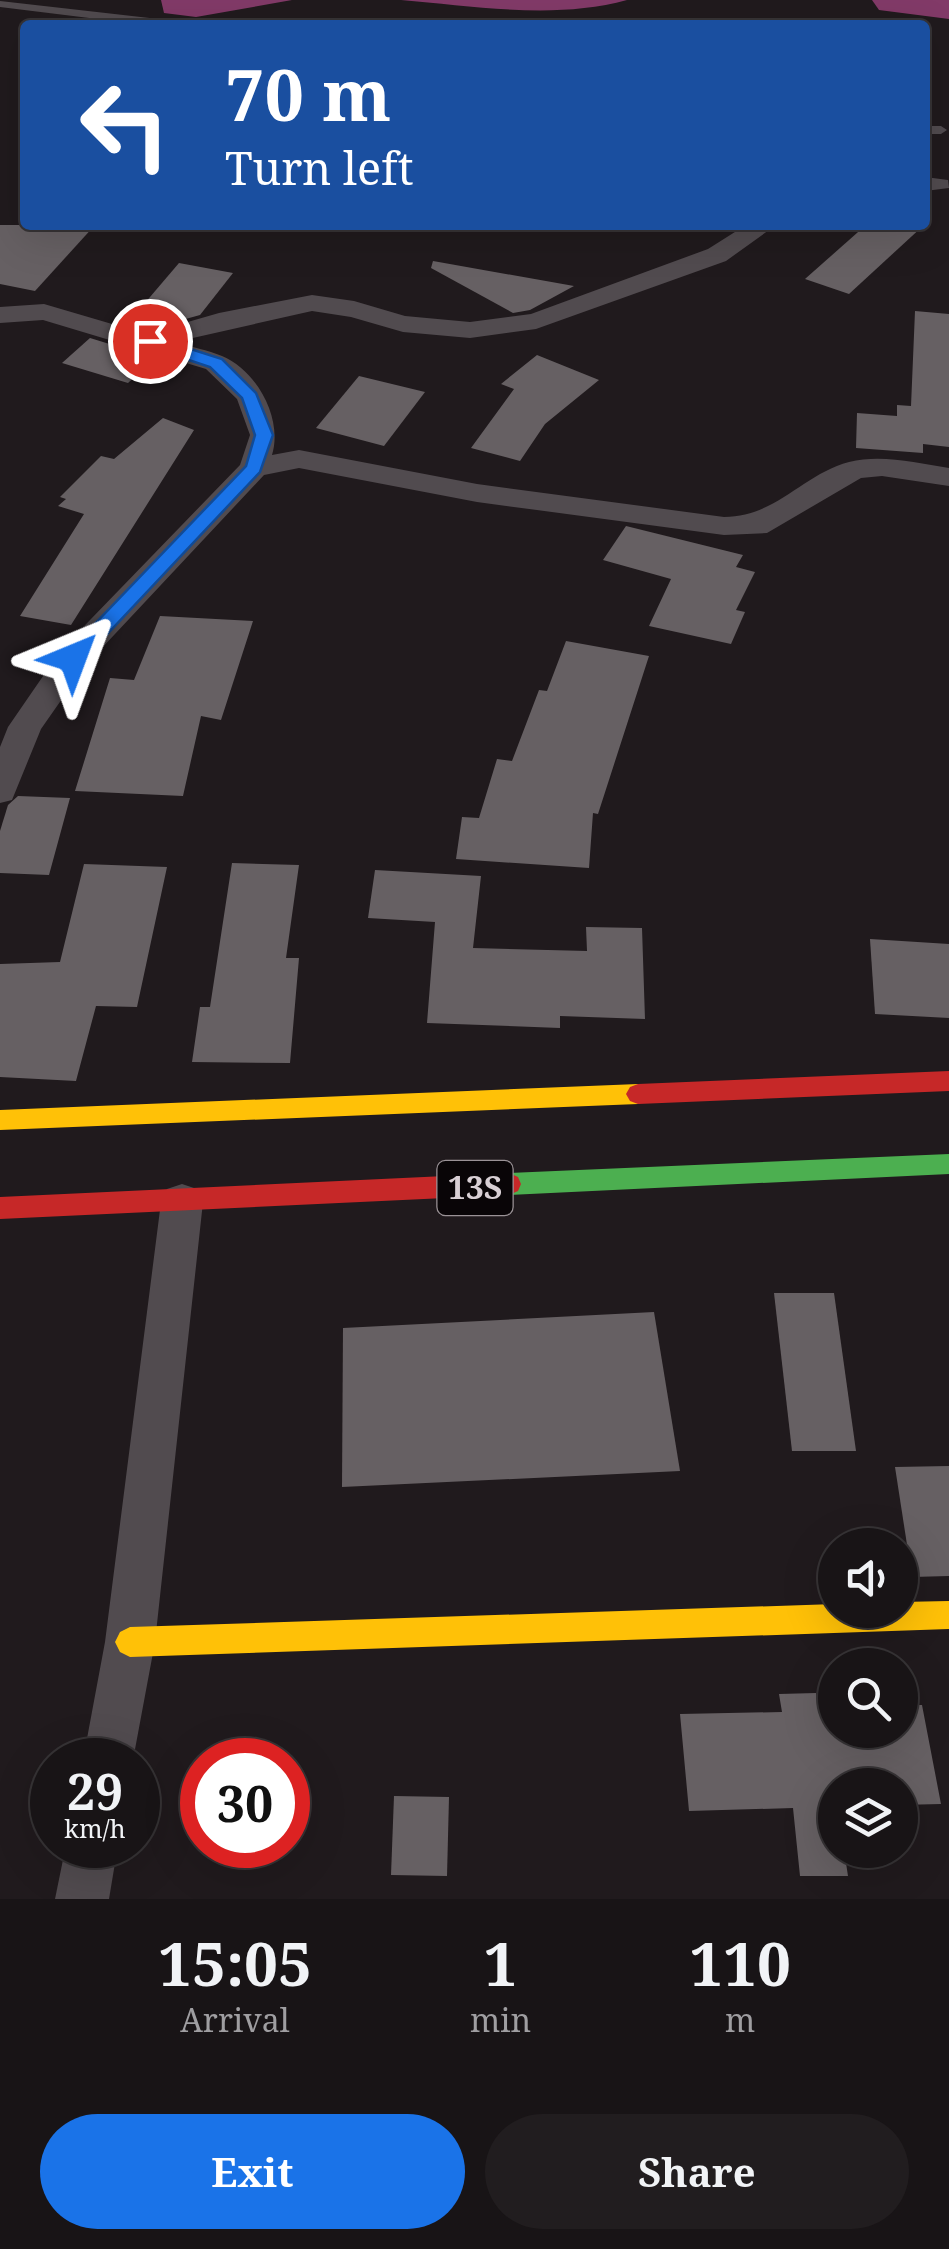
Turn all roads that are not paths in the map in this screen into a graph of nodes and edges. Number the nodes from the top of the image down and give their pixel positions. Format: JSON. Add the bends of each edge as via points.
{"nodes":[{"id":1,"x":0,"y":4,"type":"edge"},
{"id":2,"x":134,"y":20,"type":"edge"},
{"id":3,"x":930,"y":130,"type":"edge"},
{"id":4,"x":941,"y":130,"type":"dead end"},
{"id":5,"x":756,"y":230,"type":"edge"},
{"id":6,"x":0,"y":315,"type":"edge"},
{"id":7,"x":150,"y":341,"type":"junction"},
{"id":8,"x":254,"y":468,"type":"junction"},
{"id":9,"x":949,"y":477,"type":"edge"},
{"id":10,"x":0,"y":790,"type":"edge"},
{"id":11,"x":949,"y":1081,"type":"edge"},
{"id":12,"x":0,"y":1120,"type":"edge"},
{"id":13,"x":949,"y":1164,"type":"edge"},
{"id":14,"x":182,"y":1202,"type":"junction"},
{"id":15,"x":0,"y":1208,"type":"edge"},
{"id":16,"x":949,"y":1615,"type":"edge"},
{"id":17,"x":130,"y":1642,"type":"junction"},
{"id":18,"x":112,"y":1738,"type":"edge"},
{"id":19,"x":88,"y":1868,"type":"edge"},
{"id":20,"x":82,"y":1899,"type":"edge"}],
"edges":[{"from":1,"to":2,"type":"lane"},
{"from":3,"to":4,"type":"lane"},
{"from":5,"to":7,"type":"street","via":[[717,256],[536,321],[470,330],[403,324],[312,303]]},
{"from":6,"to":7,"type":"street","via":[[44,312]]},
{"from":7,"to":8,"type":"street","via":[[216,363],[250,396],[264,435]]},
{"from":8,"to":9,"type":"street","via":[[299,459],[724,526],[756,526],[854,470],[882,467]]},
{"from":8,"to":10,"type":"street","via":[[73,658],[25,727]]},
{"from":11,"to":12,"type":"main road"},
{"from":13,"to":14,"type":"main road","number":"13S"},
{"from":14,"to":15,"type":"main road","number":"13S"},
{"from":14,"to":17,"type":"street"},
{"from":16,"to":17,"type":"main road"},
{"from":17,"to":18,"type":"street"},
{"from":19,"to":20,"type":"street"}]}
